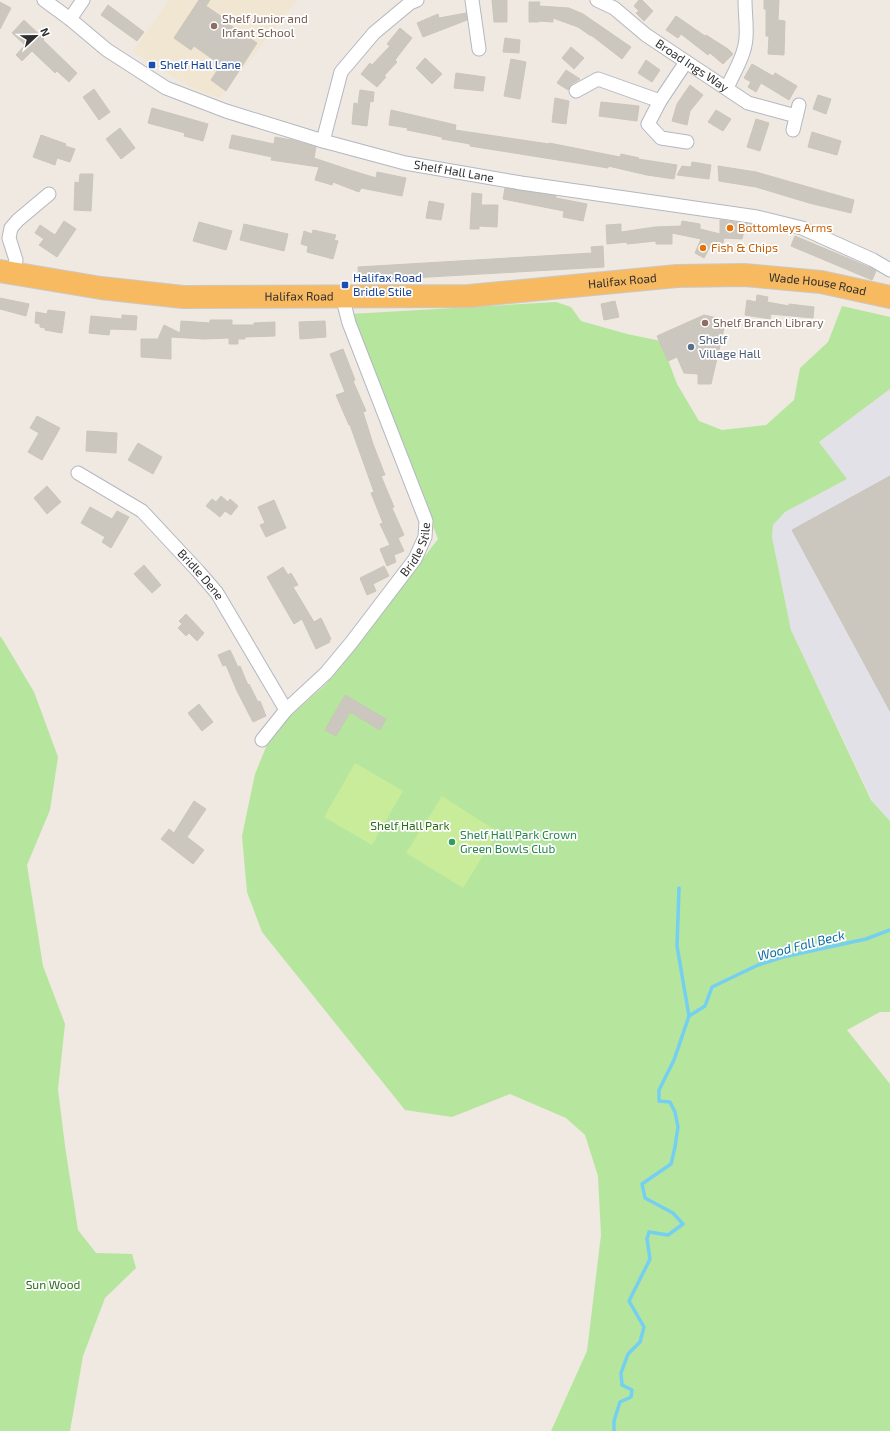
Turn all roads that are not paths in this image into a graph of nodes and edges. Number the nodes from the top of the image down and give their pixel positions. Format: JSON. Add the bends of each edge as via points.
{"nodes":[{"id":1,"x":44,"y":0,"type":"edge"},
{"id":2,"x":83,"y":0,"type":"edge"},
{"id":3,"x":417,"y":0,"type":"edge"},
{"id":4,"x":472,"y":0,"type":"edge"},
{"id":5,"x":597,"y":0,"type":"edge"},
{"id":6,"x":745,"y":0,"type":"edge"},
{"id":7,"x":617,"y":4,"type":"edge"},
{"id":8,"x":70,"y":19,"type":"junction"},
{"id":9,"x":478,"y":49,"type":"dead end"},
{"id":10,"x":686,"y":62,"type":"junction"},
{"id":11,"x":727,"y":88,"type":"junction"},
{"id":12,"x":576,"y":91,"type":"dead end"},
{"id":13,"x":660,"y":101,"type":"junction"},
{"id":14,"x":792,"y":130,"type":"dead end"},
{"id":15,"x":324,"y":141,"type":"junction"},
{"id":16,"x":687,"y":142,"type":"dead end"},
{"id":17,"x":49,"y":194,"type":"dead end"},
{"id":18,"x":890,"y":270,"type":"edge"},
{"id":19,"x":7,"y":272,"type":"edge"},
{"id":20,"x":744,"y":275,"type":"joint"},
{"id":21,"x":342,"y":296,"type":"junction"},
{"id":22,"x":890,"y":296,"type":"edge"},
{"id":23,"x":78,"y":473,"type":"dead end"},
{"id":24,"x":286,"y":710,"type":"junction"},
{"id":25,"x":262,"y":740,"type":"dead end"}],
"edges":[{"from":1,"to":8,"type":"street","name":"Shelf Hall Lane"},
{"from":2,"to":8,"type":"street"},
{"from":3,"to":15,"type":"street","via":[[374,33],[340,72]]},
{"from":4,"to":9,"type":"street"},
{"from":5,"to":7,"type":"street","name":"Broad Ings Way"},
{"from":6,"to":11,"type":"street","via":[[744,48]]},
{"from":7,"to":10,"type":"street","name":"Broad Ings Way","via":[[646,34]]},
{"from":8,"to":15,"type":"street","name":"Shelf Hall Lane","via":[[106,50],[166,88],[226,111]]},
{"from":10,"to":11,"type":"street","name":"Broad Ings Way"},
{"from":10,"to":13,"type":"street"},
{"from":11,"to":14,"type":"street","name":"Broad Ings Way","via":[[748,103],[798,110]]},
{"from":12,"to":13,"type":"street","via":[[598,79]]},
{"from":13,"to":16,"type":"street","via":[[648,124],[661,138]]},
{"from":15,"to":18,"type":"street","name":"Shelf Hall Lane","via":[[405,163],[646,202],[757,217],[802,228]]},
{"from":17,"to":19,"type":"street","via":[[12,228],[9,238],[16,260]]},
{"from":19,"to":21,"type":"highway","name":"Halifax Road","via":[[101,288],[183,297]]},
{"from":20,"to":21,"type":"highway","name":"Halifax Road","via":[[677,276],[469,296]]},
{"from":20,"to":22,"type":"highway","name":"Wade House Road","via":[[821,282]]},
{"from":21,"to":24,"type":"street","name":"Bridle Stile","via":[[348,323],[426,521],[425,537],[415,559],[351,643],[326,673]]},
{"from":23,"to":24,"type":"street","name":"Bridle Dene","via":[[142,511],[198,571],[217,593]]},
{"from":24,"to":25,"type":"street","name":"Bridle Stile"}]}
